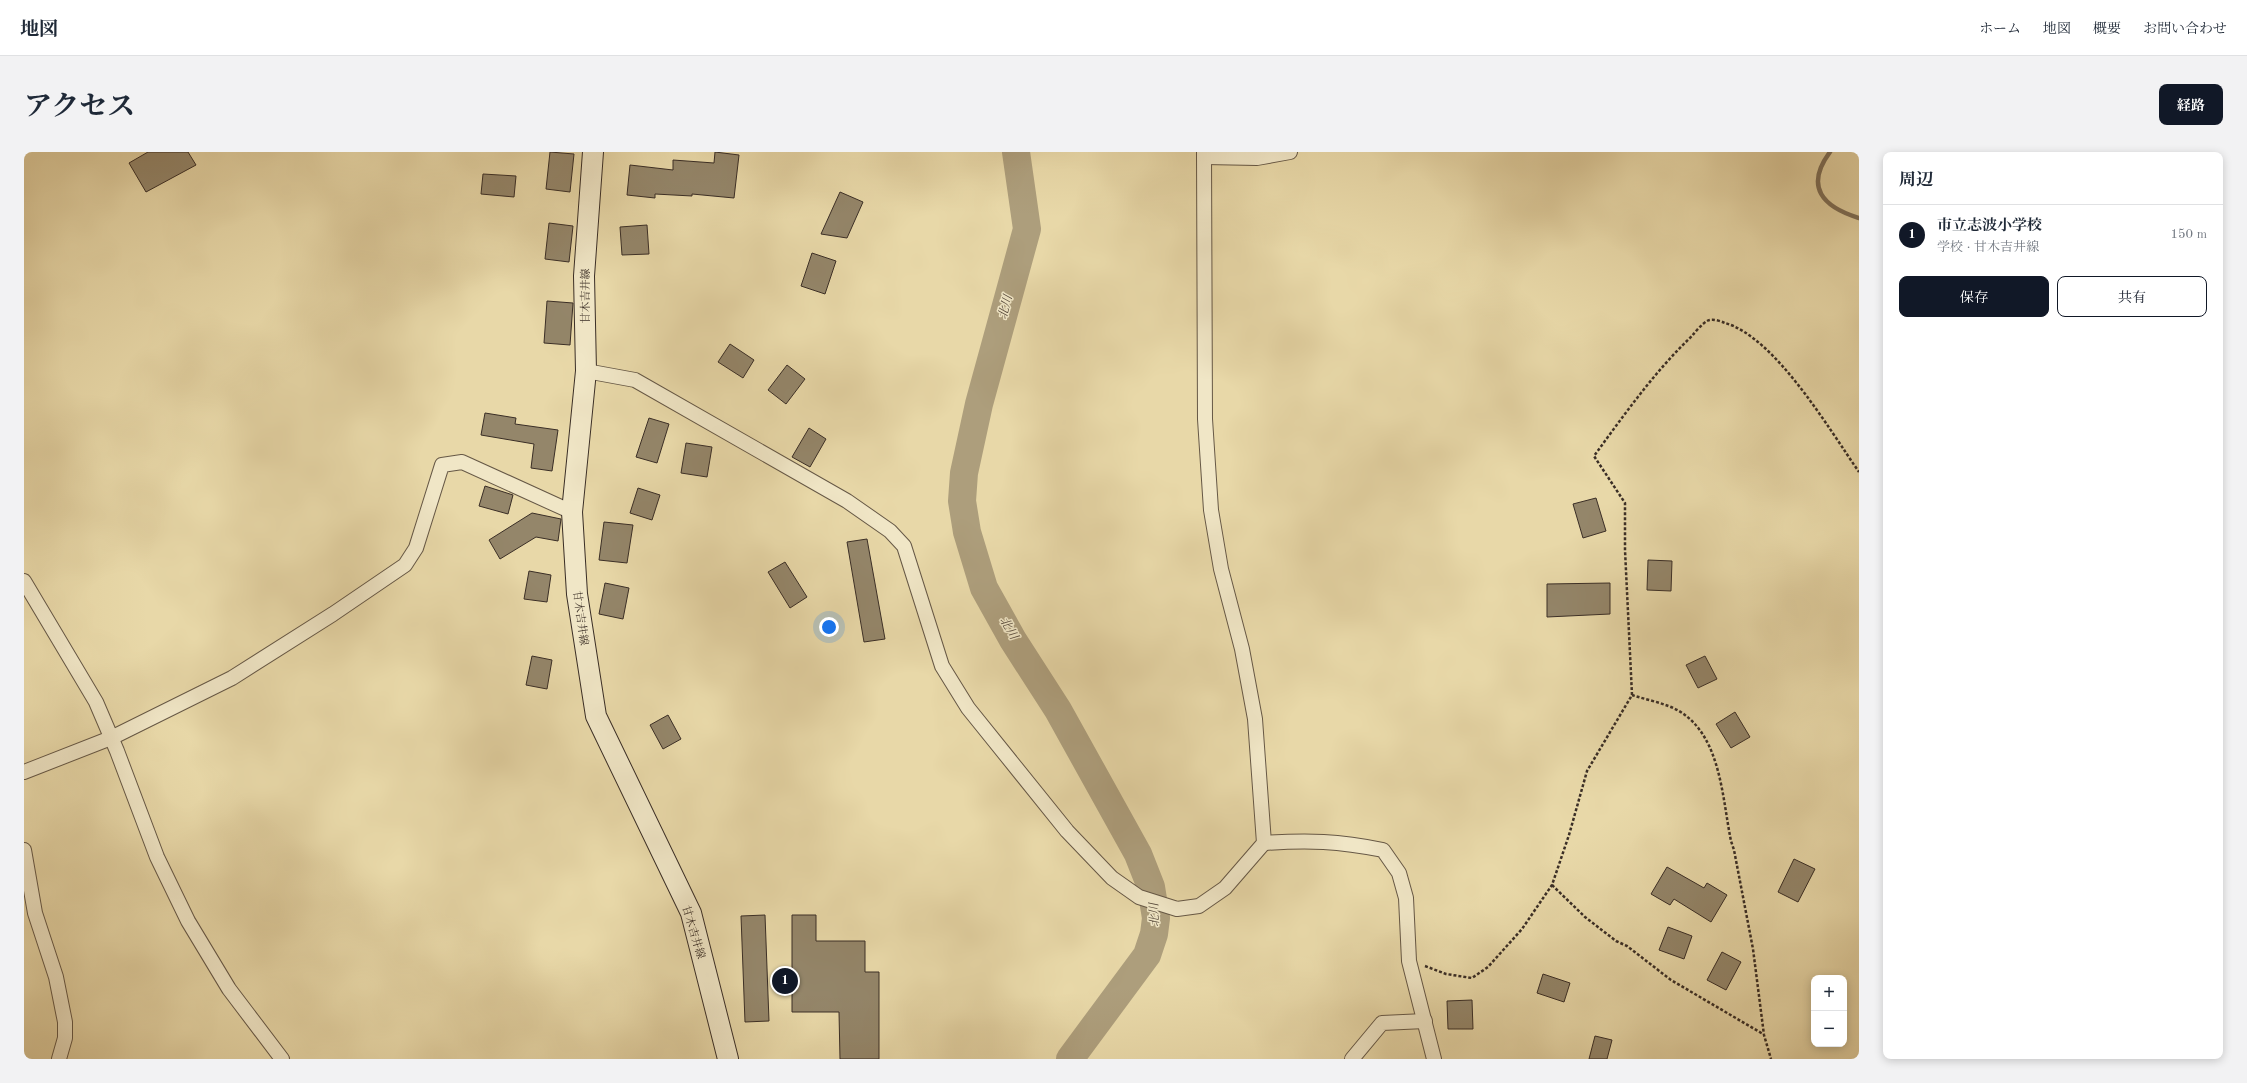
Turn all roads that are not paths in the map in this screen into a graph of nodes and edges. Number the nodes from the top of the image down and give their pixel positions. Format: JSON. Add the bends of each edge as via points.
{"nodes":[{"id":1,"x":593,"y":152,"type":"edge"},
{"id":2,"x":1290,"y":152,"type":"edge"},
{"id":3,"x":1204,"y":154,"type":"edge"},
{"id":4,"x":586,"y":370,"type":"junction"},
{"id":5,"x":572,"y":512,"type":"junction"},
{"id":6,"x":24,"y":581,"type":"edge"},
{"id":7,"x":111,"y":738,"type":"junction"},
{"id":8,"x":24,"y":772,"type":"edge"},
{"id":9,"x":1264,"y":843,"type":"junction"},
{"id":10,"x":24,"y":850,"type":"edge"},
{"id":11,"x":1425,"y":1021,"type":"junction"},
{"id":12,"x":59,"y":1059,"type":"edge"},
{"id":13,"x":282,"y":1059,"type":"edge"},
{"id":14,"x":728,"y":1059,"type":"edge"},
{"id":15,"x":1352,"y":1059,"type":"edge"},
{"id":16,"x":1434,"y":1059,"type":"edge"}],
"edges":[{"from":1,"to":4,"type":"main road","name":"甘木吉井線","via":[[584,276]]},
{"from":2,"to":3,"type":"street","via":[[1257,158]]},
{"from":3,"to":9,"type":"street","via":[[1205,419],[1211,510],[1221,569],[1242,649],[1255,719]]},
{"from":4,"to":5,"type":"main road","name":"甘木吉井線"},
{"from":4,"to":9,"type":"street","via":[[635,380],[847,501],[890,531],[904,546],[942,666],[968,708],[1067,831],[1112,878],[1140,897],[1169,907],[1177,909],[1199,906],[1225,888]]},
{"from":5,"to":7,"type":"street","via":[[462,462],[442,465],[416,548],[405,565],[232,678]]},
{"from":5,"to":14,"type":"main road","name":"甘木吉井線","via":[[577,594],[596,716],[691,913]]},
{"from":6,"to":7,"type":"street","via":[[96,702]]},
{"from":7,"to":8,"type":"street"},
{"from":7,"to":13,"type":"street","via":[[157,857],[188,921],[229,988]]},
{"from":9,"to":11,"type":"street","via":[[1306,840],[1344,842],[1383,850],[1399,873],[1406,898],[1409,961]]},
{"from":10,"to":12,"type":"street","via":[[35,913],[56,977],[64,1022],[65,1038]]},
{"from":11,"to":15,"type":"street","via":[[1382,1022]]},
{"from":11,"to":16,"type":"street"}]}
